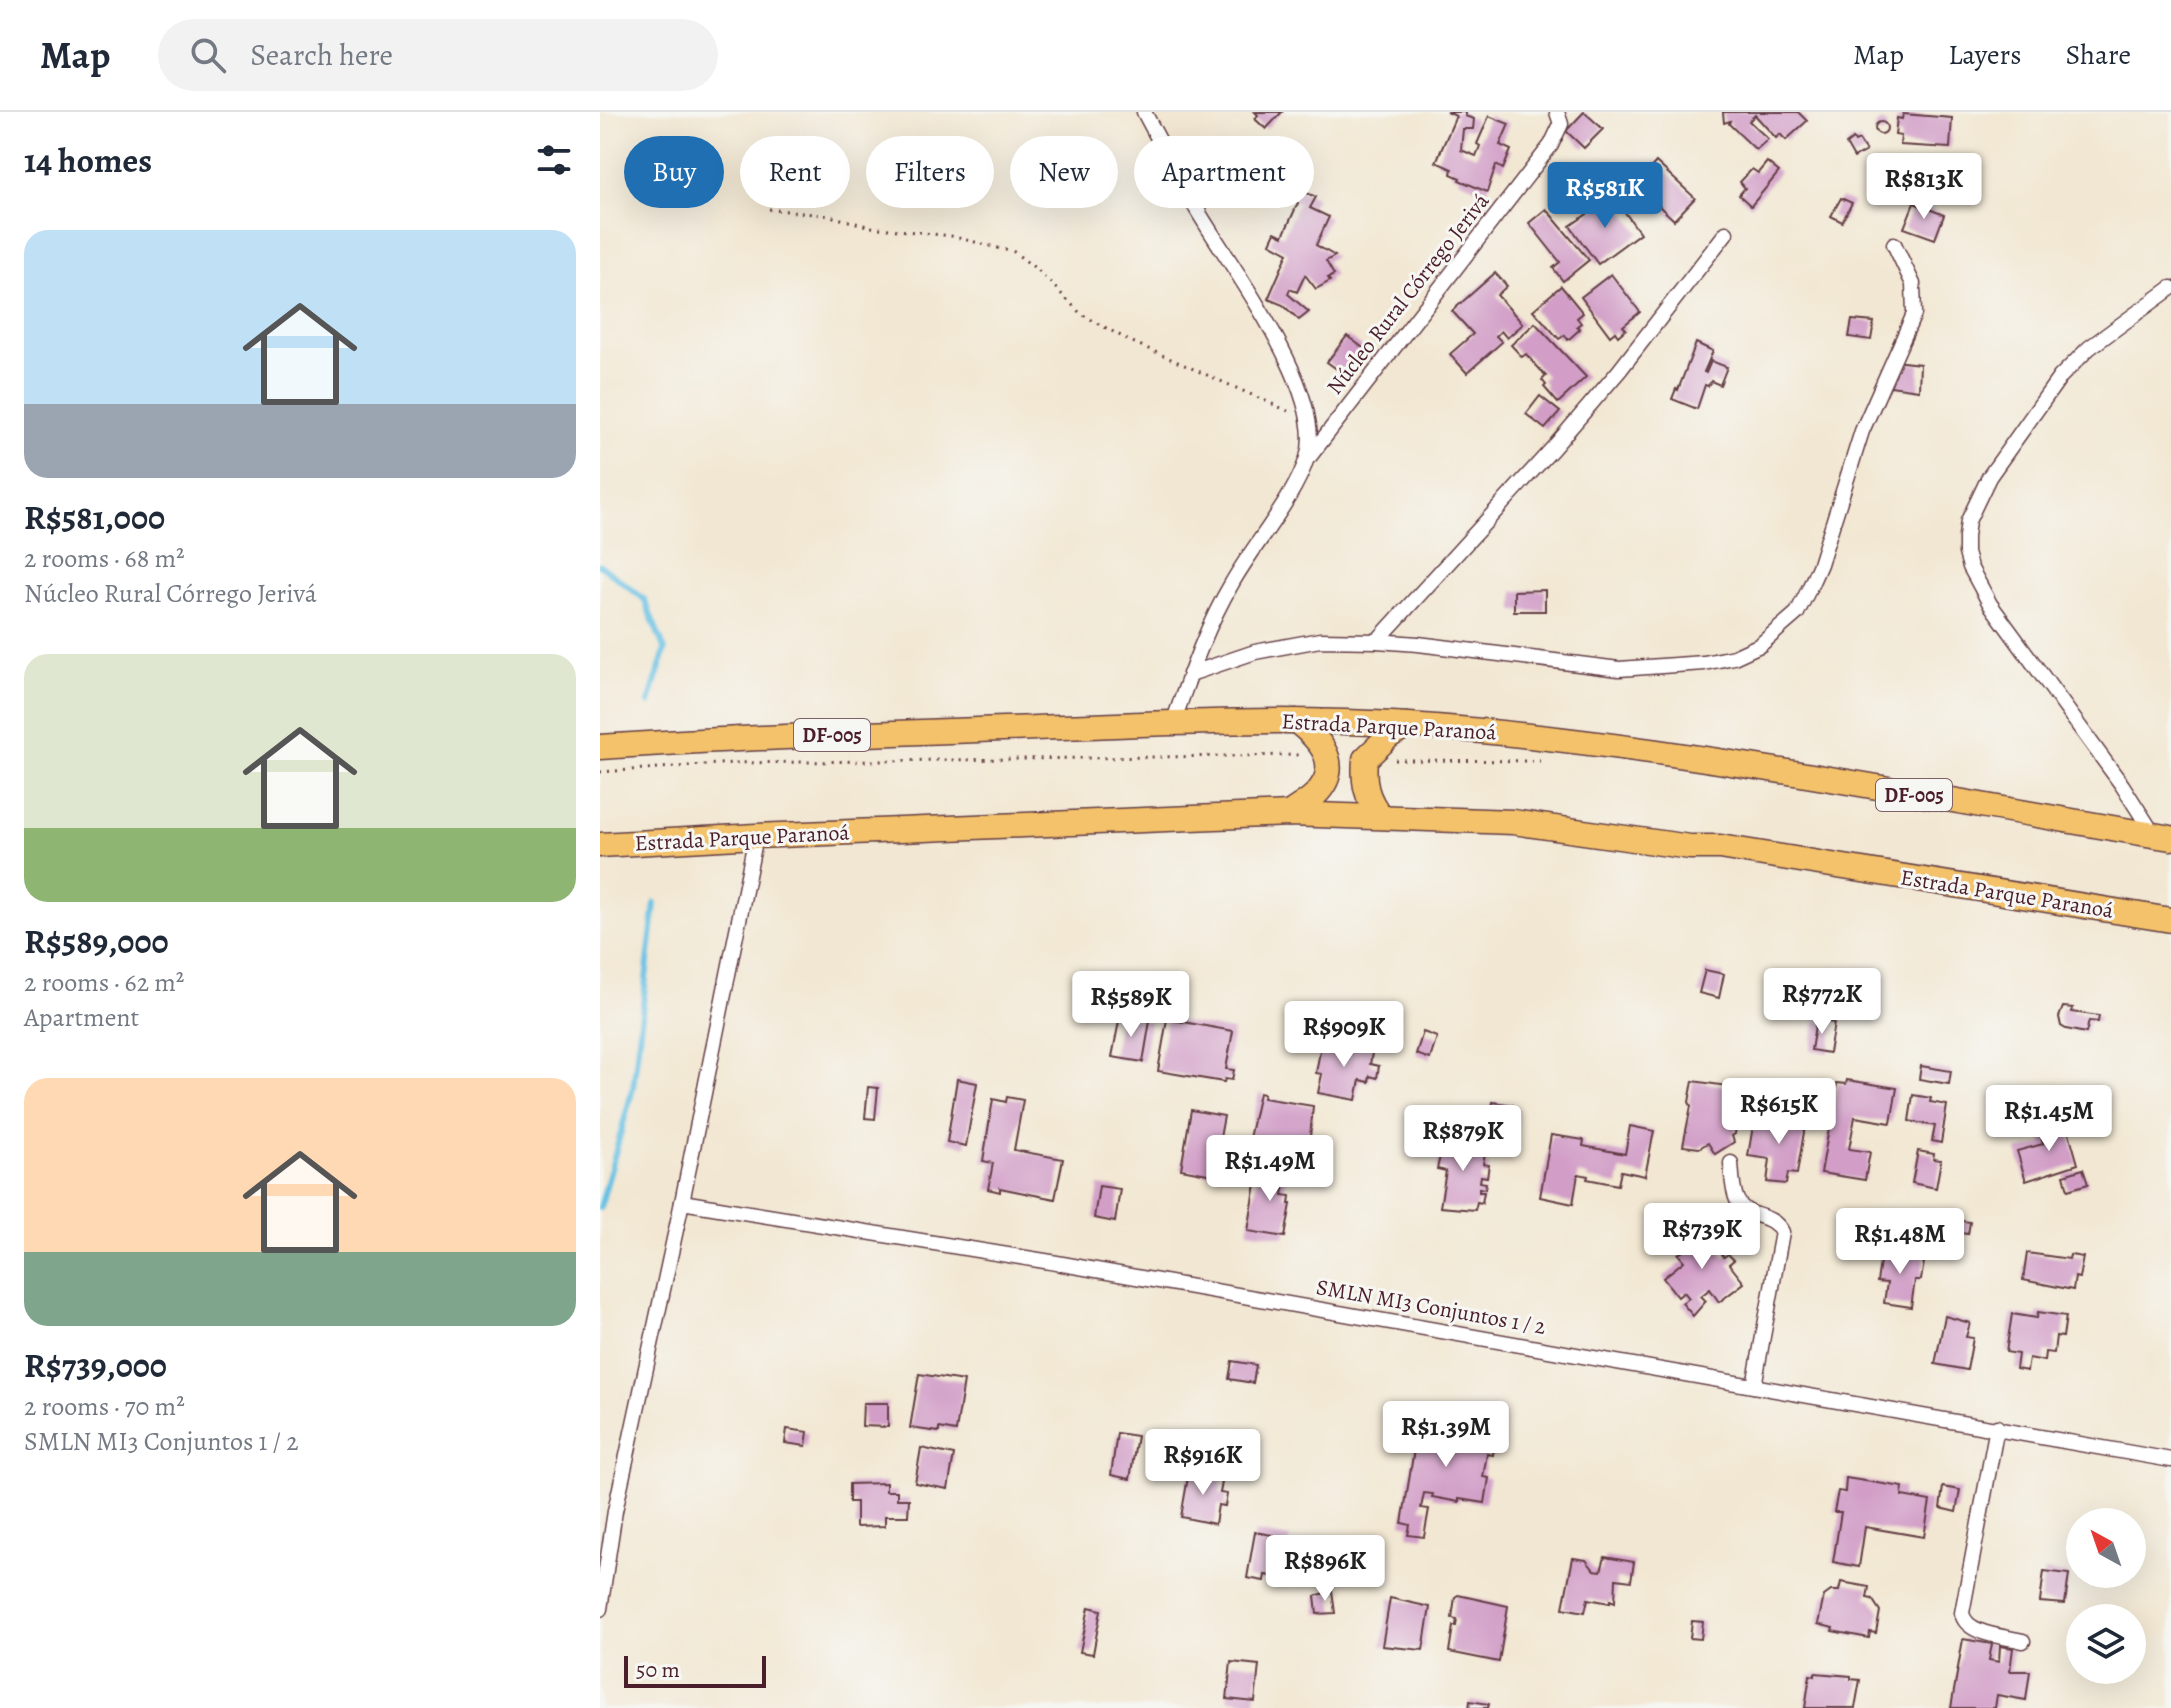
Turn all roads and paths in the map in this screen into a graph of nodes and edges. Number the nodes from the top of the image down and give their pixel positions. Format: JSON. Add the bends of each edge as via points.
{"nodes":[{"id":1,"x":1144,"y":112,"type":"edge"},
{"id":2,"x":1557,"y":112,"type":"edge"},
{"id":3,"x":769,"y":209,"type":"dead end"},
{"id":4,"x":1726,"y":233,"type":"dead end"},
{"id":5,"x":1894,"y":244,"type":"dead end"},
{"id":6,"x":2171,"y":288,"type":"edge"},
{"id":7,"x":1310,"y":421,"type":"junction"},
{"id":8,"x":1307,"y":459,"type":"junction"},
{"id":9,"x":1377,"y":641,"type":"junction"},
{"id":10,"x":1190,"y":674,"type":"junction"},
{"id":11,"x":1296,"y":721,"type":"junction"},
{"id":12,"x":1173,"y":723,"type":"junction"},
{"id":13,"x":1407,"y":725,"type":"junction"},
{"id":14,"x":600,"y":747,"type":"edge"},
{"id":15,"x":1289,"y":814,"type":"junction"},
{"id":16,"x":1380,"y":816,"type":"junction"},
{"id":17,"x":756,"y":836,"type":"junction"},
{"id":18,"x":2162,"y":837,"type":"edge"},
{"id":19,"x":600,"y":845,"type":"edge"},
{"id":20,"x":2171,"y":920,"type":"edge"},
{"id":21,"x":1731,"y":1163,"type":"dead end"},
{"id":22,"x":682,"y":1202,"type":"junction"},
{"id":23,"x":1754,"y":1386,"type":"junction"},
{"id":24,"x":1997,"y":1427,"type":"junction"},
{"id":25,"x":2171,"y":1460,"type":"edge"},
{"id":26,"x":600,"y":1609,"type":"edge"},
{"id":27,"x":2023,"y":1641,"type":"dead end"}],
"edges":[{"from":1,"to":7,"type":"street","via":[[1281,349]]},
{"from":2,"to":8,"type":"street","name":"Núcleo Rural Córrego Jerivá","via":[[1561,124],[1551,145]]},
{"from":3,"to":7,"type":"path","via":[[951,236],[1014,252],[1081,314]]},
{"from":4,"to":9,"type":"street","via":[[1572,426]]},
{"from":5,"to":9,"type":"street","via":[[1913,284],[1914,314],[1862,431],[1820,564],[1797,613],[1770,638],[1734,657],[1619,669]]},
{"from":6,"to":18,"type":"street","via":[[2089,348],[2060,377],[1989,477],[1966,537],[1970,567],[1990,604]]},
{"from":7,"to":8,"type":"street"},
{"from":8,"to":10,"type":"street","via":[[1233,581]]},
{"from":9,"to":10,"type":"street","via":[[1288,645]]},
{"from":10,"to":12,"type":"street"},
{"from":11,"to":12,"type":"main road","name":"Estrada Parque Paranoá","number":"DF-005"},
{"from":11,"to":13,"type":"main road","name":"Estrada Parque Paranoá","number":"DF-005"},
{"from":11,"to":15,"type":"main road","via":[[1316,736],[1328,755],[1327,775],[1316,795]]},
{"from":12,"to":14,"type":"main road","name":"Estrada Parque Paranoá","number":"DF-005"},
{"from":13,"to":16,"type":"main road","via":[[1365,759],[1363,781]]},
{"from":13,"to":18,"type":"main road","name":"Estrada Parque Paranoá","number":"DF-005","via":[[1657,751]]},
{"from":15,"to":16,"type":"main road","name":"Estrada Parque Paranoá"},
{"from":15,"to":17,"type":"main road","name":"Estrada Parque Paranoá"},
{"from":16,"to":20,"type":"main road","name":"Estrada Parque Paranoá","via":[[1513,822],[1720,847]]},
{"from":17,"to":19,"type":"main road","name":"Estrada Parque Paranoá"},
{"from":17,"to":22,"type":"street"},
{"from":21,"to":23,"type":"street","via":[[1734,1191],[1743,1210],[1775,1222],[1782,1232]]},
{"from":22,"to":23,"type":"street","name":"SMLN MI3 Conjuntos 1 / 2"},
{"from":22,"to":26,"type":"street","via":[[615,1511]]},
{"from":23,"to":24,"type":"street","name":"SMLN MI3 Conjuntos 1 / 2"},
{"from":24,"to":25,"type":"street","name":"SMLN MI3 Conjuntos 1 / 2"},
{"from":24,"to":27,"type":"street","via":[[1962,1613],[1972,1628]]}]}
